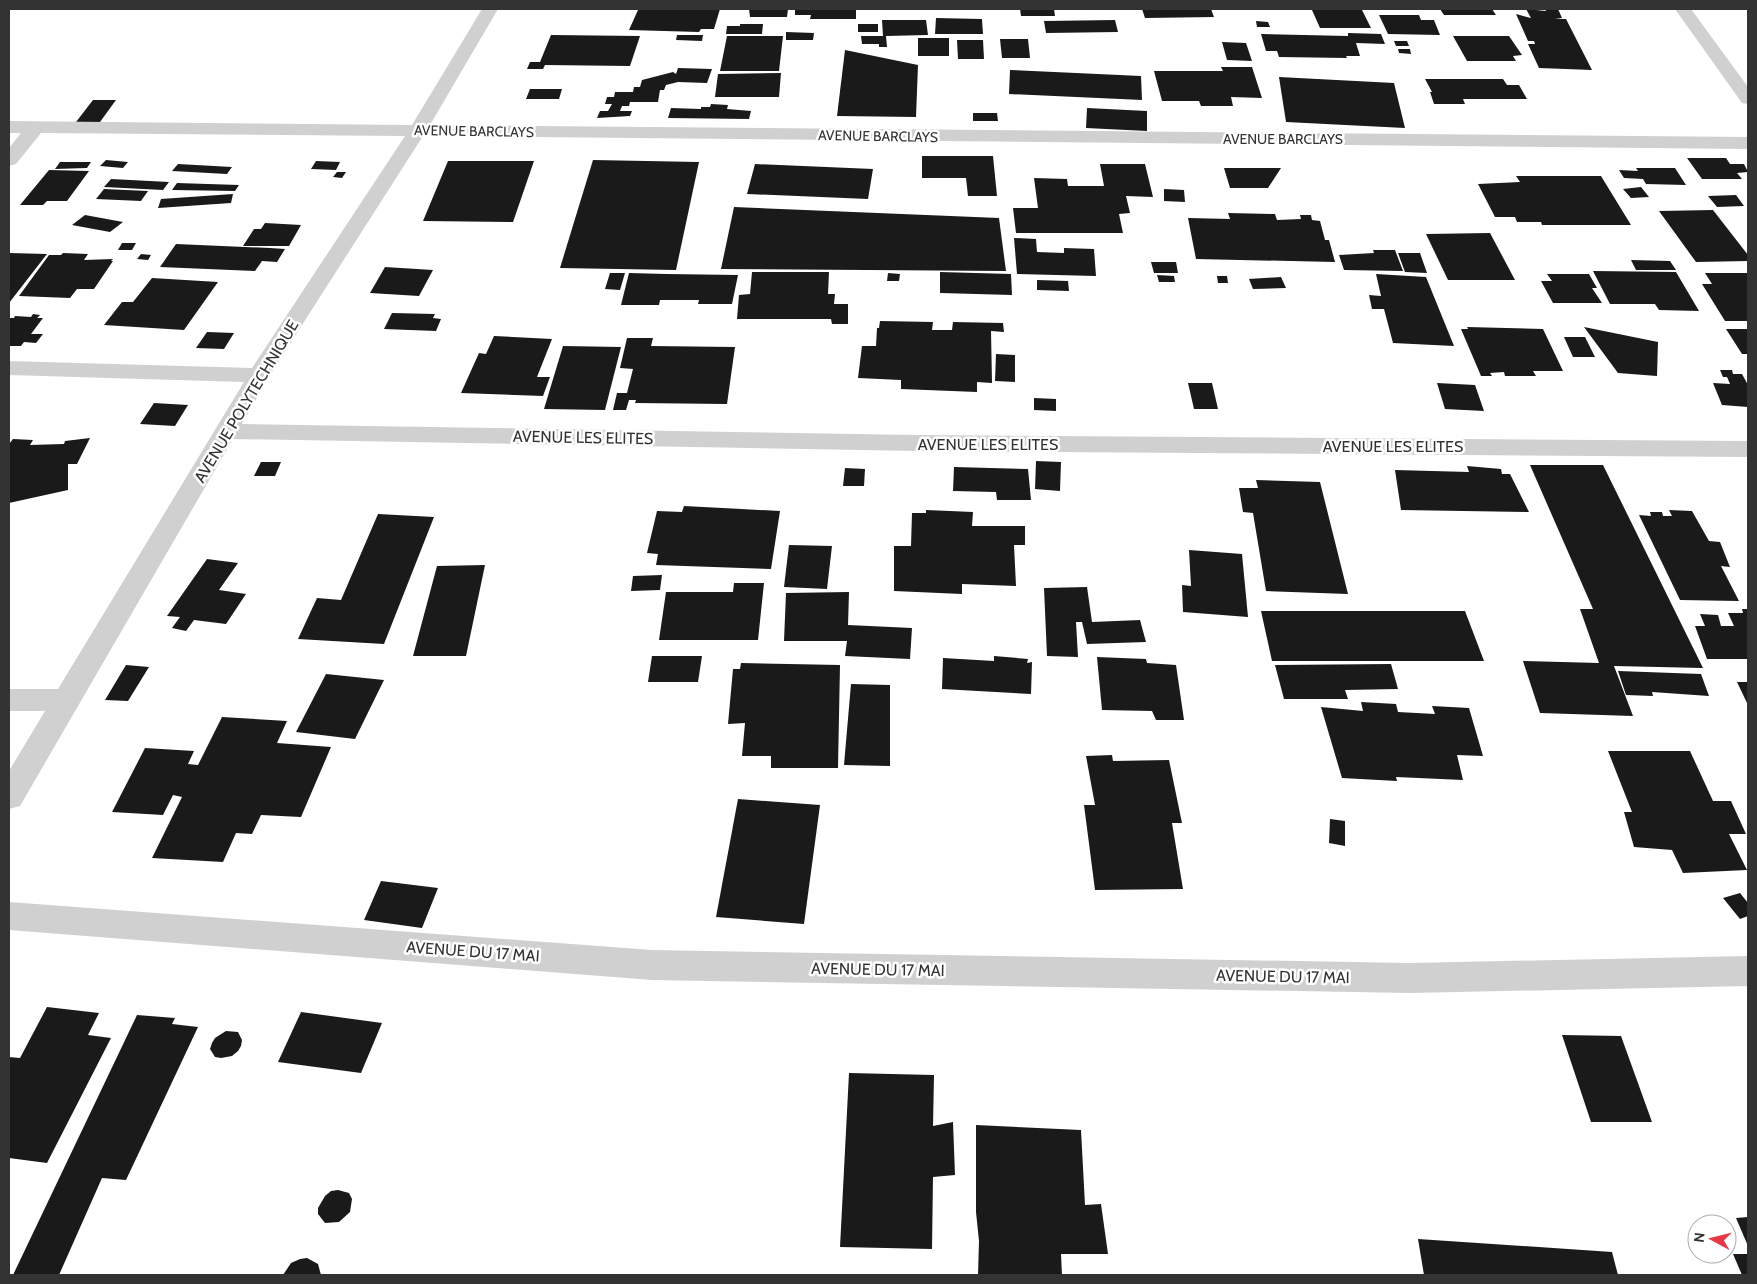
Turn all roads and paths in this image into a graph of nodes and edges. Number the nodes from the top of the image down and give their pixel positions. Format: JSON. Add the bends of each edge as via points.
{"nodes":[{"id":1,"x":490,"y":9,"type":"edge"},
{"id":2,"x":1683,"y":9,"type":"edge"},
{"id":3,"x":1748,"y":99,"type":"edge"},
{"id":4,"x":9,"y":127,"type":"edge"},
{"id":5,"x":35,"y":128,"type":"junction"},
{"id":6,"x":418,"y":130,"type":"junction"},
{"id":7,"x":1748,"y":143,"type":"edge"},
{"id":8,"x":9,"y":160,"type":"edge"},
{"id":9,"x":9,"y":368,"type":"edge"},
{"id":10,"x":259,"y":375,"type":"junction"},
{"id":11,"x":227,"y":431,"type":"junction"},
{"id":12,"x":1748,"y":449,"type":"edge"},
{"id":13,"x":9,"y":700,"type":"edge"},
{"id":14,"x":67,"y":700,"type":"junction"},
{"id":15,"x":9,"y":797,"type":"edge"},
{"id":16,"x":9,"y":916,"type":"edge"},
{"id":17,"x":1748,"y":971,"type":"edge"}],
"edges":[{"from":1,"to":6,"type":"street","name":"AVENUE POLYTECHNIQUE"},
{"from":2,"to":3,"type":"street"},
{"from":4,"to":5,"type":"street","name":"AVENUE BARCLAYS"},
{"from":5,"to":6,"type":"street","name":"AVENUE BARCLAYS"},
{"from":5,"to":8,"type":"street"},
{"from":6,"to":7,"type":"street","name":"AVENUE BARCLAYS"},
{"from":6,"to":10,"type":"street","name":"AVENUE POLYTECHNIQUE"},
{"from":9,"to":10,"type":"street"},
{"from":10,"to":11,"type":"street","name":"AVENUE POLYTECHNIQUE"},
{"from":11,"to":12,"type":"street","name":"AVENUE LES ELITES","via":[[927,444]]},
{"from":11,"to":14,"type":"street","name":"AVENUE POLYTECHNIQUE"},
{"from":13,"to":14,"type":"street"},
{"from":14,"to":15,"type":"street","name":"AVENUE POLYTECHNIQUE"},
{"from":16,"to":17,"type":"street","name":"AVENUE DU 17 MAI","via":[[652,965],[1410,978]]}]}
